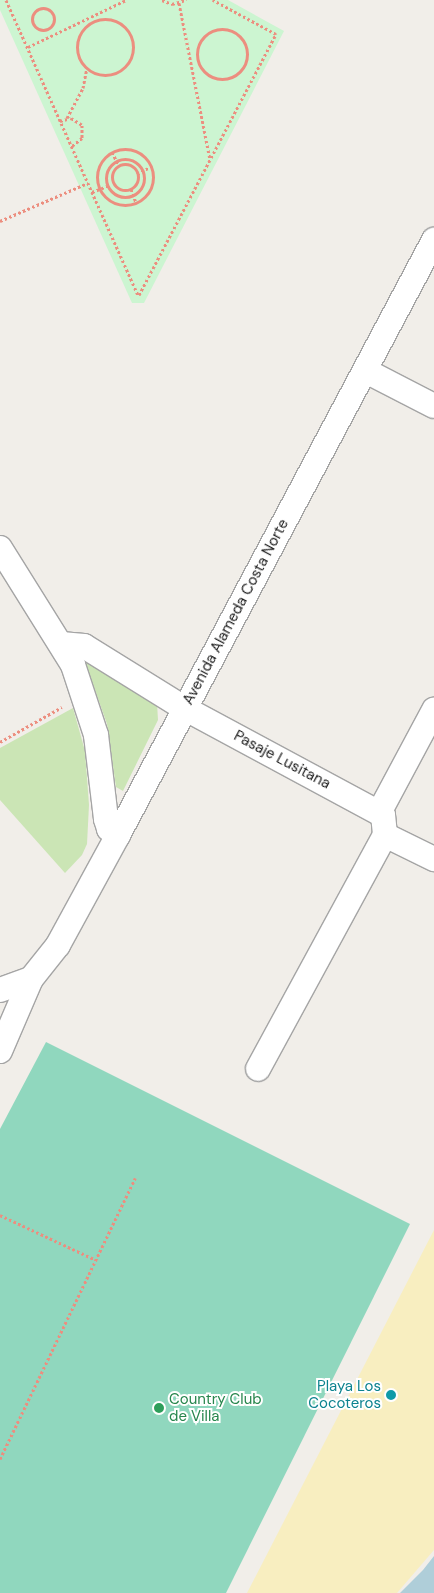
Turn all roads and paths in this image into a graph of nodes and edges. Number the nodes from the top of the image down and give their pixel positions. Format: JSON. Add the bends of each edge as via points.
{"nodes":[{"id":1,"x":6,"y":0,"type":"edge"},
{"id":2,"x":126,"y":0,"type":"edge"},
{"id":3,"x":162,"y":0,"type":"edge"},
{"id":4,"x":186,"y":0,"type":"edge"},
{"id":5,"x":213,"y":0,"type":"edge"},
{"id":6,"x":179,"y":3,"type":"junction"},
{"id":7,"x":92,"y":19,"type":"junction"},
{"id":8,"x":48,"y":29,"type":"junction"},
{"id":9,"x":51,"y":36,"type":"junction"},
{"id":10,"x":28,"y":47,"type":"junction"},
{"id":11,"x":198,"y":59,"type":"junction"},
{"id":12,"x":190,"y":61,"type":"junction"},
{"id":13,"x":87,"y":68,"type":"junction"},
{"id":14,"x":67,"y":118,"type":"junction"},
{"id":15,"x":60,"y":121,"type":"junction"},
{"id":16,"x":72,"y":146,"type":"junction"},
{"id":17,"x":112,"y":152,"type":"junction"},
{"id":18,"x":210,"y":160,"type":"junction"},
{"id":19,"x":116,"y":161,"type":"junction"},
{"id":20,"x":119,"y":166,"type":"junction"},
{"id":21,"x":152,"y":166,"type":"junction"},
{"id":22,"x":143,"y":171,"type":"junction"},
{"id":23,"x":137,"y":174,"type":"junction"},
{"id":24,"x":88,"y":183,"type":"junction"},
{"id":25,"x":108,"y":186,"type":"junction"},
{"id":26,"x":100,"y":189,"type":"junction"},
{"id":27,"x":131,"y":189,"type":"junction"},
{"id":28,"x":92,"y":192,"type":"junction"},
{"id":29,"x":133,"y":195,"type":"junction"},
{"id":30,"x":136,"y":203,"type":"junction"},
{"id":31,"x":0,"y":221,"type":"edge"},
{"id":32,"x":434,"y":240,"type":"edge"},
{"id":33,"x":366,"y":371,"type":"junction"},
{"id":34,"x":434,"y":406,"type":"edge"},
{"id":35,"x":0,"y":548,"type":"edge"},
{"id":36,"x":61,"y":644,"type":"junction"},
{"id":37,"x":84,"y":694,"type":"junction"},
{"id":38,"x":184,"y":708,"type":"junction"},
{"id":39,"x":434,"y":710,"type":"edge"},
{"id":40,"x":0,"y":742,"type":"edge"},
{"id":41,"x":380,"y":812,"type":"junction"},
{"id":42,"x":118,"y":835,"type":"junction"},
{"id":43,"x":385,"y":835,"type":"junction"},
{"id":44,"x":434,"y":859,"type":"edge"},
{"id":45,"x":31,"y":979,"type":"junction"},
{"id":46,"x":0,"y":990,"type":"edge"},
{"id":47,"x":0,"y":1051,"type":"edge"},
{"id":48,"x":258,"y":1070,"type":"dead end"},
{"id":49,"x":136,"y":1178,"type":"dead end"},
{"id":50,"x":0,"y":1215,"type":"edge"},
{"id":51,"x":94,"y":1259,"type":"junction"},
{"id":52,"x":0,"y":1459,"type":"edge"}],
"edges":[{"from":1,"to":10,"type":"path"},
{"from":2,"to":7,"type":"path"},
{"from":3,"to":6,"type":"path"},
{"from":4,"to":6,"type":"path"},
{"from":5,"to":18,"type":"path","via":[[276,34]]},
{"from":6,"to":12,"type":"path"},
{"from":7,"to":9,"type":"path"},
{"from":7,"to":13,"type":"path","via":[[77,43],[77,53]]},
{"from":7,"to":13,"type":"path","via":[[120,23],[127,29],[133,47],[131,56],[120,70],[103,75]]},
{"from":8,"to":8,"type":"path","via":[[54,20],[52,12],[42,7],[35,10],[31,20],[34,27]]},
{"from":8,"to":9,"type":"path"},
{"from":9,"to":10,"type":"path"},
{"from":10,"to":15,"type":"path"},
{"from":11,"to":11,"type":"path","via":[[206,73],[222,79],[238,74],[246,59],[246,50],[240,36],[218,29],[204,36],[197,51]]},
{"from":11,"to":12,"type":"path"},
{"from":12,"to":18,"type":"path"},
{"from":13,"to":14,"type":"path","via":[[83,88]]},
{"from":14,"to":15,"type":"path"},
{"from":14,"to":16,"type":"path","via":[[75,119],[84,129],[82,138]]},
{"from":15,"to":16,"type":"path"},
{"from":16,"to":24,"type":"path"},
{"from":17,"to":19,"type":"path"},
{"from":17,"to":21,"type":"path","via":[[132,149],[140,152]]},
{"from":17,"to":26,"type":"path","via":[[98,171]]},
{"from":18,"to":28,"type":"path","via":[[139,295]]},
{"from":19,"to":20,"type":"path"},
{"from":19,"to":22,"type":"path","via":[[133,160]]},
{"from":19,"to":25,"type":"path","via":[[107,173]]},
{"from":20,"to":23,"type":"path","via":[[131,166]]},
{"from":20,"to":27,"type":"path","via":[[114,172],[114,184],[121,189]]},
{"from":21,"to":22,"type":"path"},
{"from":21,"to":30,"type":"path","via":[[152,185],[148,194]]},
{"from":22,"to":23,"type":"path"},
{"from":22,"to":29,"type":"path","via":[[142,186]]},
{"from":23,"to":27,"type":"path","via":[[138,180]]},
{"from":24,"to":28,"type":"path"},
{"from":24,"to":31,"type":"path"},
{"from":25,"to":26,"type":"path"},
{"from":25,"to":29,"type":"path","via":[[116,194]]},
{"from":26,"to":28,"type":"path"},
{"from":26,"to":30,"type":"path","via":[[113,203]]},
{"from":27,"to":29,"type":"path"},
{"from":29,"to":30,"type":"path"},
{"from":32,"to":33,"type":"street","name":"Avenida Alameda Costa Norte"},
{"from":33,"to":34,"type":"street"},
{"from":33,"to":38,"type":"street","name":"Avenida Alameda Costa Norte"},
{"from":35,"to":36,"type":"street"},
{"from":36,"to":37,"type":"street"},
{"from":36,"to":38,"type":"street","name":"Pasaje Lusitana","via":[[84,646]]},
{"from":37,"to":40,"type":"path"},
{"from":37,"to":42,"type":"street","via":[[96,735],[106,819],[109,829]]},
{"from":38,"to":41,"type":"street","name":"Pasaje Lusitana"},
{"from":38,"to":42,"type":"street","name":"Avenida Alameda Costa Norte"},
{"from":39,"to":41,"type":"street"},
{"from":41,"to":43,"type":"street","via":[[386,824]]},
{"from":42,"to":45,"type":"street","name":"Avenida Alameda Costa Norte","via":[[58,944]]},
{"from":43,"to":44,"type":"street"},
{"from":43,"to":48,"type":"street"},
{"from":45,"to":46,"type":"street"},
{"from":45,"to":47,"type":"street","name":"Avenida Alameda Costa Norte"},
{"from":49,"to":51,"type":"path"},
{"from":50,"to":51,"type":"path"},
{"from":51,"to":52,"type":"path"}]}
